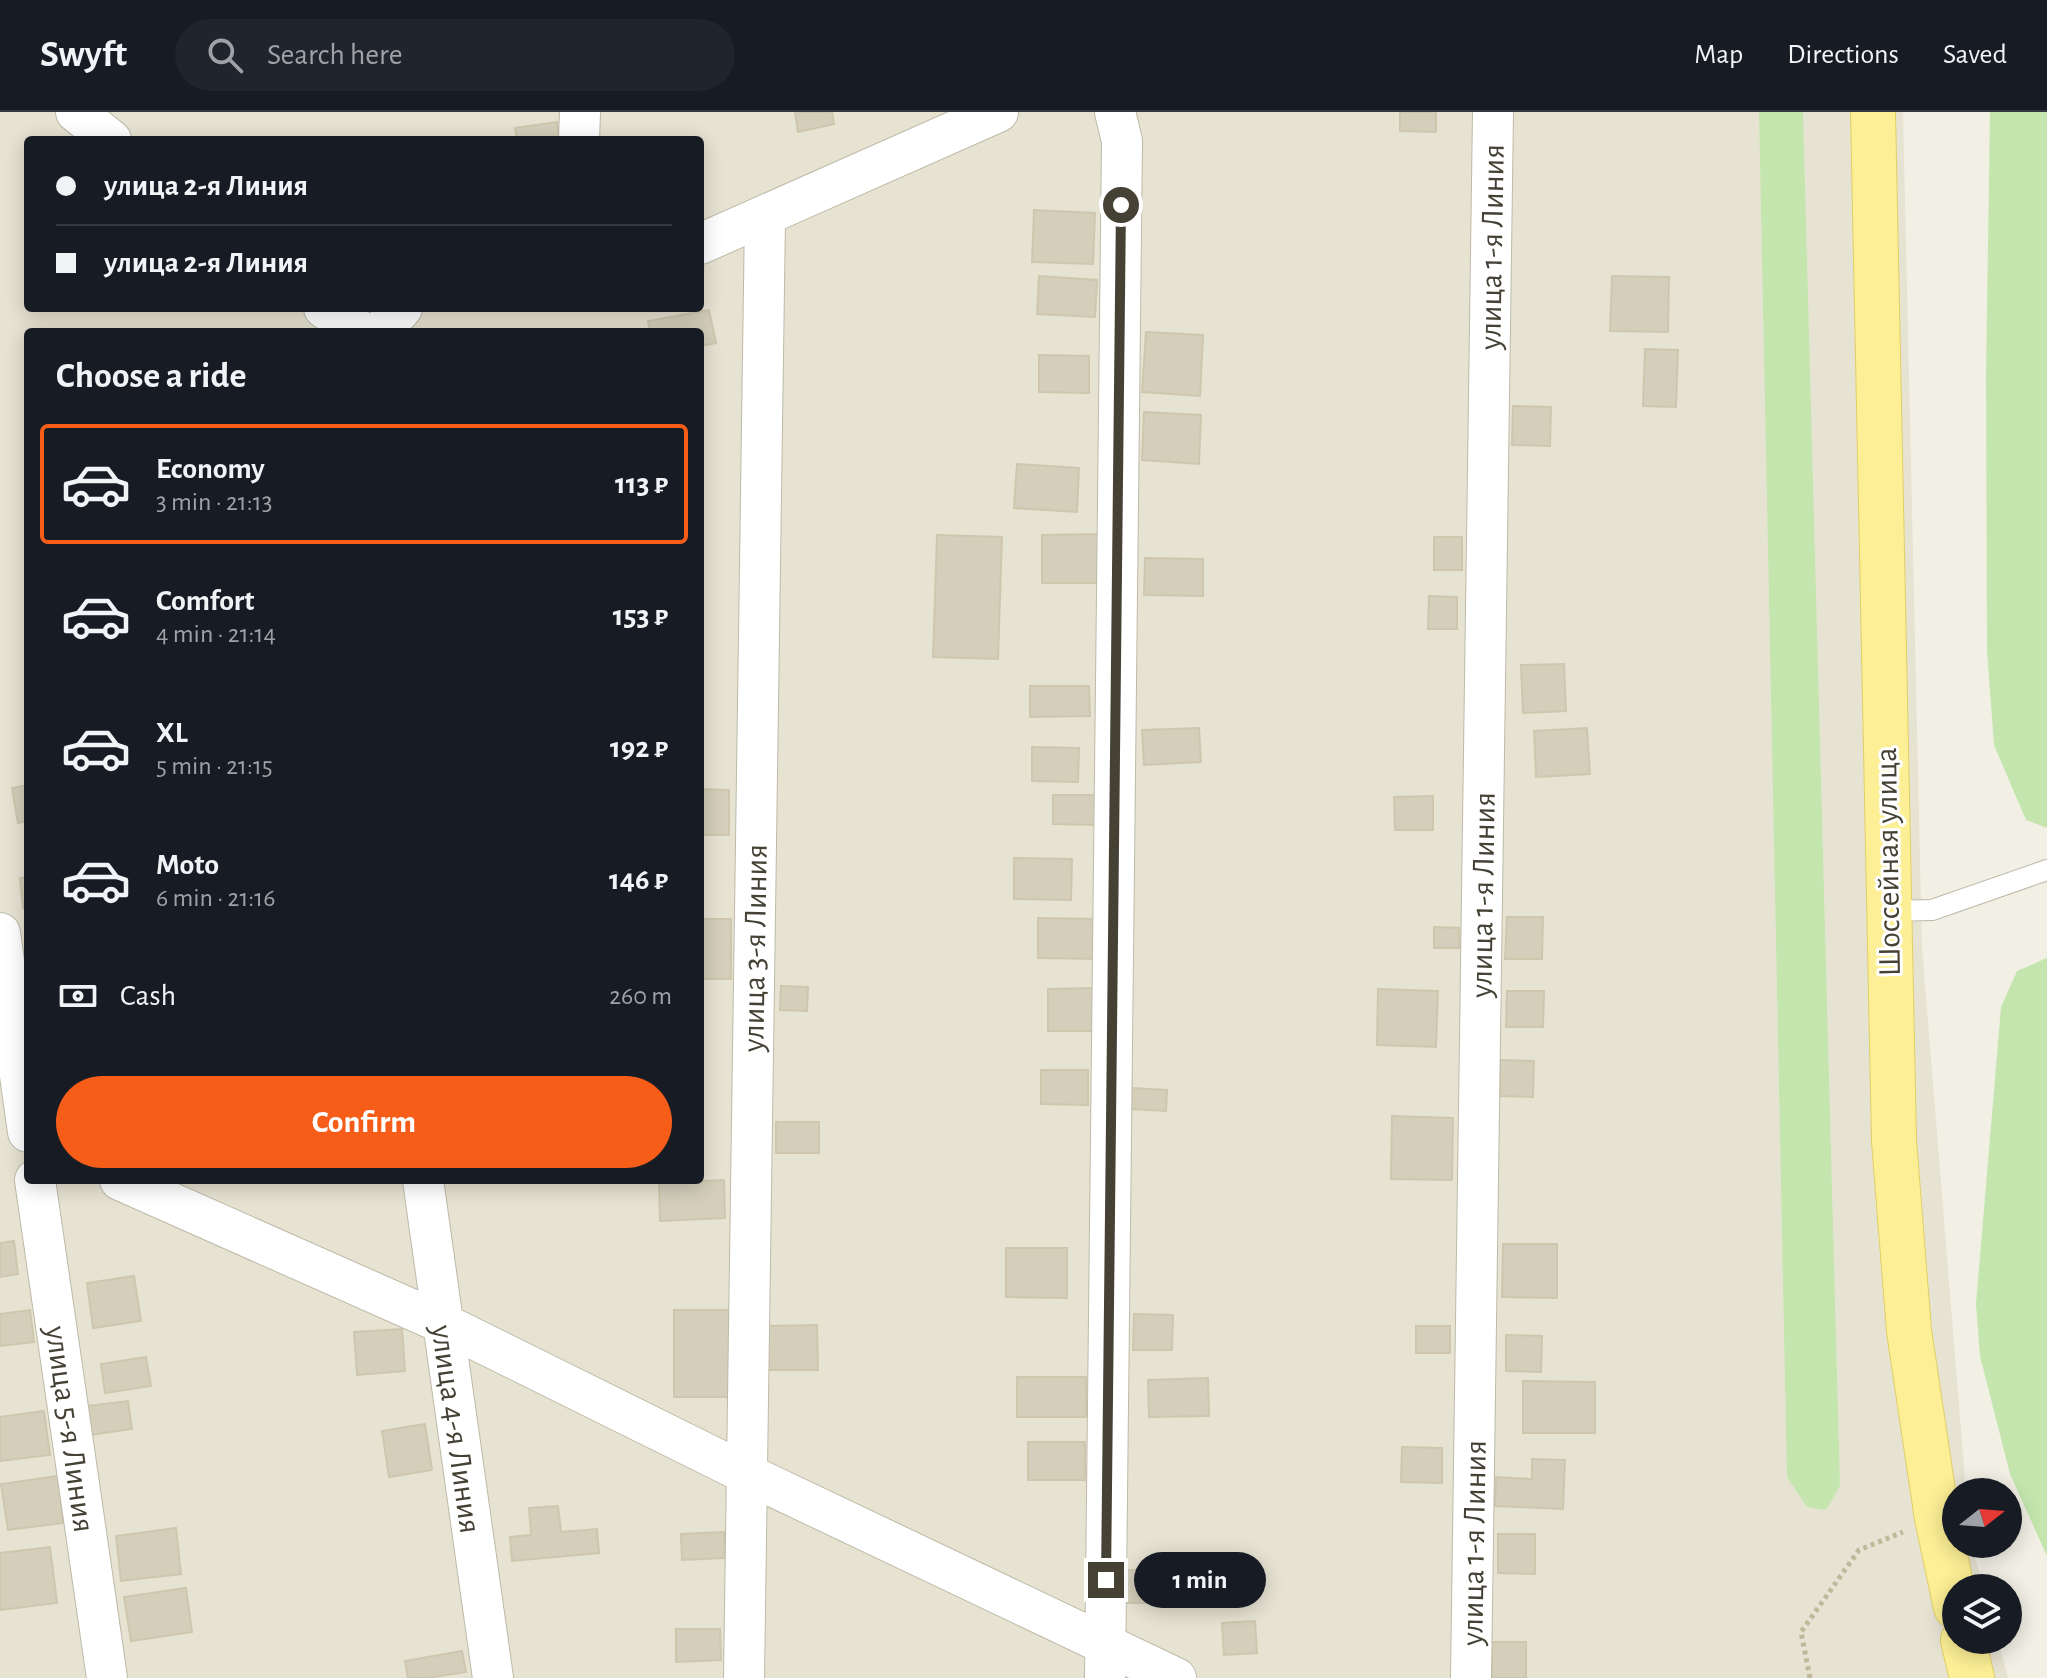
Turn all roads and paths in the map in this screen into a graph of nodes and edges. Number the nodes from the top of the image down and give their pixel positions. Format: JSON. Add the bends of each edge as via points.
{"nodes":[{"id":1,"x":76,"y":112,"type":"edge"},
{"id":2,"x":580,"y":112,"type":"edge"},
{"id":3,"x":998,"y":112,"type":"edge"},
{"id":4,"x":1115,"y":112,"type":"edge"},
{"id":5,"x":1493,"y":112,"type":"edge"},
{"id":6,"x":1873,"y":112,"type":"edge"},
{"id":7,"x":106,"y":136,"type":"edge"},
{"id":8,"x":579,"y":136,"type":"edge"},
{"id":9,"x":765,"y":217,"type":"junction"},
{"id":10,"x":704,"y":242,"type":"edge"},
{"id":11,"x":330,"y":312,"type":"edge"},
{"id":12,"x":395,"y":312,"type":"edge"},
{"id":13,"x":356,"y":328,"type":"edge"},
{"id":14,"x":383,"y":328,"type":"edge"},
{"id":15,"x":2047,"y":870,"type":"edge"},
{"id":16,"x":1888,"y":911,"type":"junction"},
{"id":17,"x":0,"y":933,"type":"edge"},
{"id":18,"x":24,"y":1104,"type":"edge"},
{"id":19,"x":36,"y":1184,"type":"edge"},
{"id":20,"x":129,"y":1184,"type":"edge"},
{"id":21,"x":424,"y":1184,"type":"edge"},
{"id":22,"x":442,"y":1323,"type":"junction"},
{"id":23,"x":747,"y":1474,"type":"junction"},
{"id":24,"x":1937,"y":1518,"type":"junction"},
{"id":25,"x":1949,"y":1574,"type":"edge"},
{"id":26,"x":1966,"y":1654,"type":"edge"},
{"id":27,"x":1105,"y":1661,"type":"edge"},
{"id":28,"x":107,"y":1678,"type":"edge"},
{"id":29,"x":493,"y":1678,"type":"edge"},
{"id":30,"x":744,"y":1678,"type":"edge"},
{"id":31,"x":1176,"y":1678,"type":"edge"},
{"id":32,"x":1471,"y":1678,"type":"edge"},
{"id":33,"x":1810,"y":1678,"type":"edge"},
{"id":34,"x":1972,"y":1678,"type":"edge"}],
"edges":[{"from":1,"to":7,"type":"street"},
{"from":2,"to":8,"type":"street"},
{"from":3,"to":9,"type":"street"},
{"from":4,"to":27,"type":"street","via":[[1122,157]]},
{"from":5,"to":32,"type":"street","name":"улица 1-я Линия"},
{"from":6,"to":16,"type":"main road","name":"Шоссейная улица"},
{"from":9,"to":10,"type":"street"},
{"from":9,"to":23,"type":"street","name":"улица 3-я Линия"},
{"from":11,"to":13,"type":"street"},
{"from":12,"to":14,"type":"street"},
{"from":15,"to":16,"type":"lane","via":[[1932,910]]},
{"from":16,"to":24,"type":"main road","name":"Шоссейная улица","via":[[1894,1141],[1908,1315]]},
{"from":17,"to":18,"type":"street"},
{"from":19,"to":28,"type":"street","name":"улица 5-я Линия"},
{"from":20,"to":22,"type":"street"},
{"from":21,"to":22,"type":"street","name":"улица 4-я Линия"},
{"from":22,"to":23,"type":"street"},
{"from":22,"to":29,"type":"street","name":"улица 4-я Линия"},
{"from":23,"to":27,"type":"street"},
{"from":23,"to":30,"type":"street","name":"улица 3-я Линия"},
{"from":24,"to":25,"type":"main road","name":"Шоссейная улица"},
{"from":24,"to":33,"type":"path","via":[[1859,1550],[1801,1632]]},
{"from":26,"to":34,"type":"main road"},
{"from":27,"to":31,"type":"street"}]}
